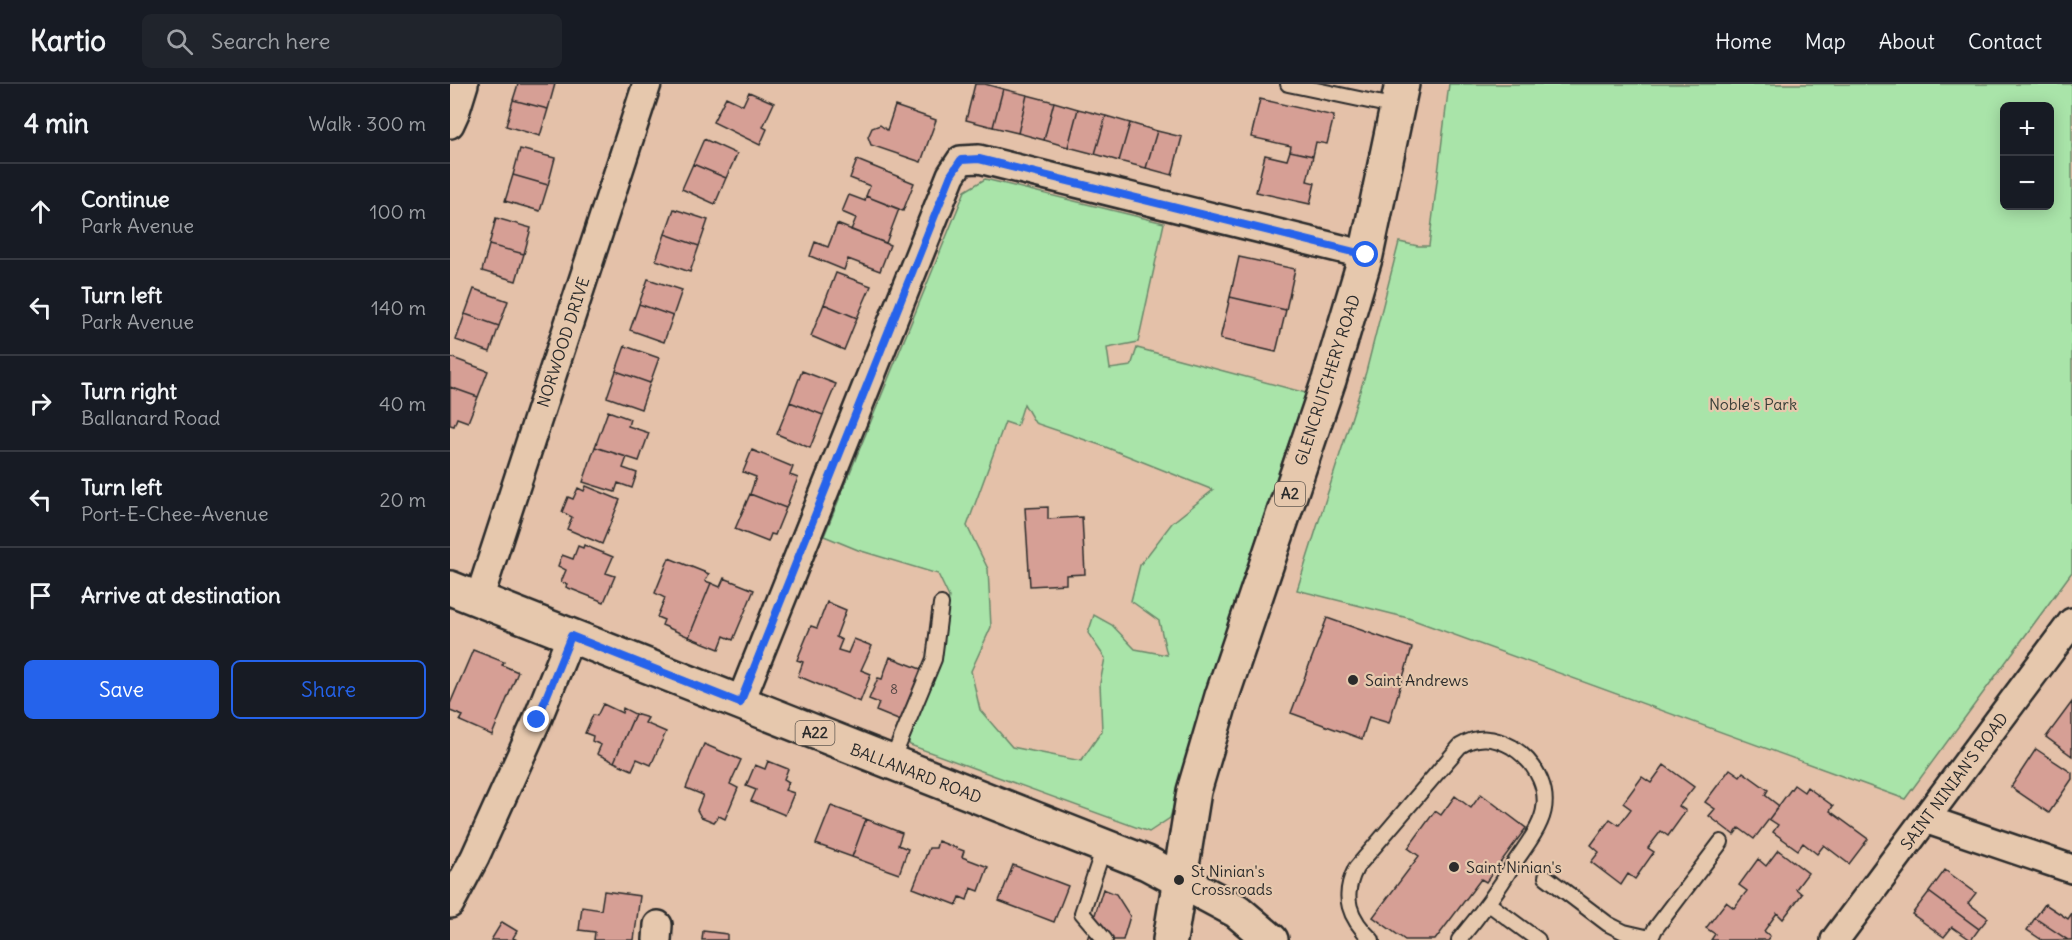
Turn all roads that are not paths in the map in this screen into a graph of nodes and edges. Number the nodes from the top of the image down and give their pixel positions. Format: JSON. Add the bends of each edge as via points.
{"nodes":[{"id":1,"x":464,"y":84,"type":"edge"},
{"id":2,"x":647,"y":84,"type":"edge"},
{"id":3,"x":1288,"y":84,"type":"edge"},
{"id":4,"x":1400,"y":96,"type":"edge"},
{"id":5,"x":450,"y":124,"type":"edge"},
{"id":6,"x":1366,"y":255,"type":"junction"},
{"id":7,"x":464,"y":594,"type":"edge"},
{"id":8,"x":941,"y":604,"type":"dead end"},
{"id":9,"x":2072,"y":622,"type":"edge"},
{"id":10,"x":571,"y":636,"type":"junction"},
{"id":11,"x":740,"y":703,"type":"junction"},
{"id":12,"x":891,"y":763,"type":"junction"},
{"id":13,"x":1925,"y":819,"type":"junction"},
{"id":14,"x":1721,"y":842,"type":"dead end"},
{"id":15,"x":1104,"y":847,"type":"junction"},
{"id":16,"x":2072,"y":869,"type":"edge"},
{"id":17,"x":1546,"y":877,"type":"dead end"},
{"id":18,"x":1179,"y":880,"type":"junction"},
{"id":19,"x":450,"y":904,"type":"edge"},
{"id":20,"x":1489,"y":904,"type":"junction"},
{"id":21,"x":1650,"y":939,"type":"edge"},
{"id":22,"x":1105,"y":940,"type":"edge"},
{"id":23,"x":1170,"y":940,"type":"edge"},
{"id":24,"x":1271,"y":940,"type":"edge"},
{"id":25,"x":1372,"y":940,"type":"edge"},
{"id":26,"x":1459,"y":940,"type":"edge"},
{"id":27,"x":1538,"y":940,"type":"edge"},
{"id":28,"x":1835,"y":940,"type":"edge"}],
"edges":[{"from":1,"to":5,"type":"street"},
{"from":2,"to":7,"type":"street","name":"NORWOOD DRIVE"},
{"from":3,"to":4,"type":"lane"},
{"from":4,"to":6,"type":"main road","name":"GLENCRUTCHERY ROAD","number":"A2"},
{"from":6,"to":11,"type":"street","via":[[979,159],[961,160],[951,175]]},
{"from":6,"to":18,"type":"main road","name":"GLENCRUTCHERY ROAD","number":"A2","via":[[1329,380],[1200,769]]},
{"from":7,"to":10,"type":"main road","name":"BALLANARD ROAD","number":"A22"},
{"from":8,"to":12,"type":"lane","via":[[934,659]]},
{"from":9,"to":13,"type":"street","name":"SAINT NINIAN'S ROAD"},
{"from":10,"to":11,"type":"main road","name":"BALLANARD ROAD","number":"A22"},
{"from":10,"to":19,"type":"street","via":[[532,731]]},
{"from":11,"to":12,"type":"main road","name":"BALLANARD ROAD","number":"A22"},
{"from":12,"to":15,"type":"main road","name":"BALLANARD ROAD","number":"A22"},
{"from":13,"to":16,"type":"street"},
{"from":13,"to":28,"type":"street","name":"SAINT NINIAN'S ROAD"},
{"from":14,"to":21,"type":"lane"},
{"from":15,"to":18,"type":"main road","name":"BALLANARD ROAD","number":"A22"},
{"from":15,"to":22,"type":"lane","via":[[1082,913]]},
{"from":17,"to":21,"type":"lane","via":[[1608,924]]},
{"from":18,"to":23,"type":"main road","number":"A2"},
{"from":18,"to":24,"type":"main road","number":"A22","via":[[1237,911]]},
{"from":20,"to":25,"type":"lane","via":[[1541,821],[1545,798],[1541,778],[1532,763],[1502,742],[1484,738],[1460,746],[1356,868],[1347,894],[1350,909],[1361,930]]},
{"from":20,"to":26,"type":"lane"},
{"from":20,"to":27,"type":"lane"}]}
